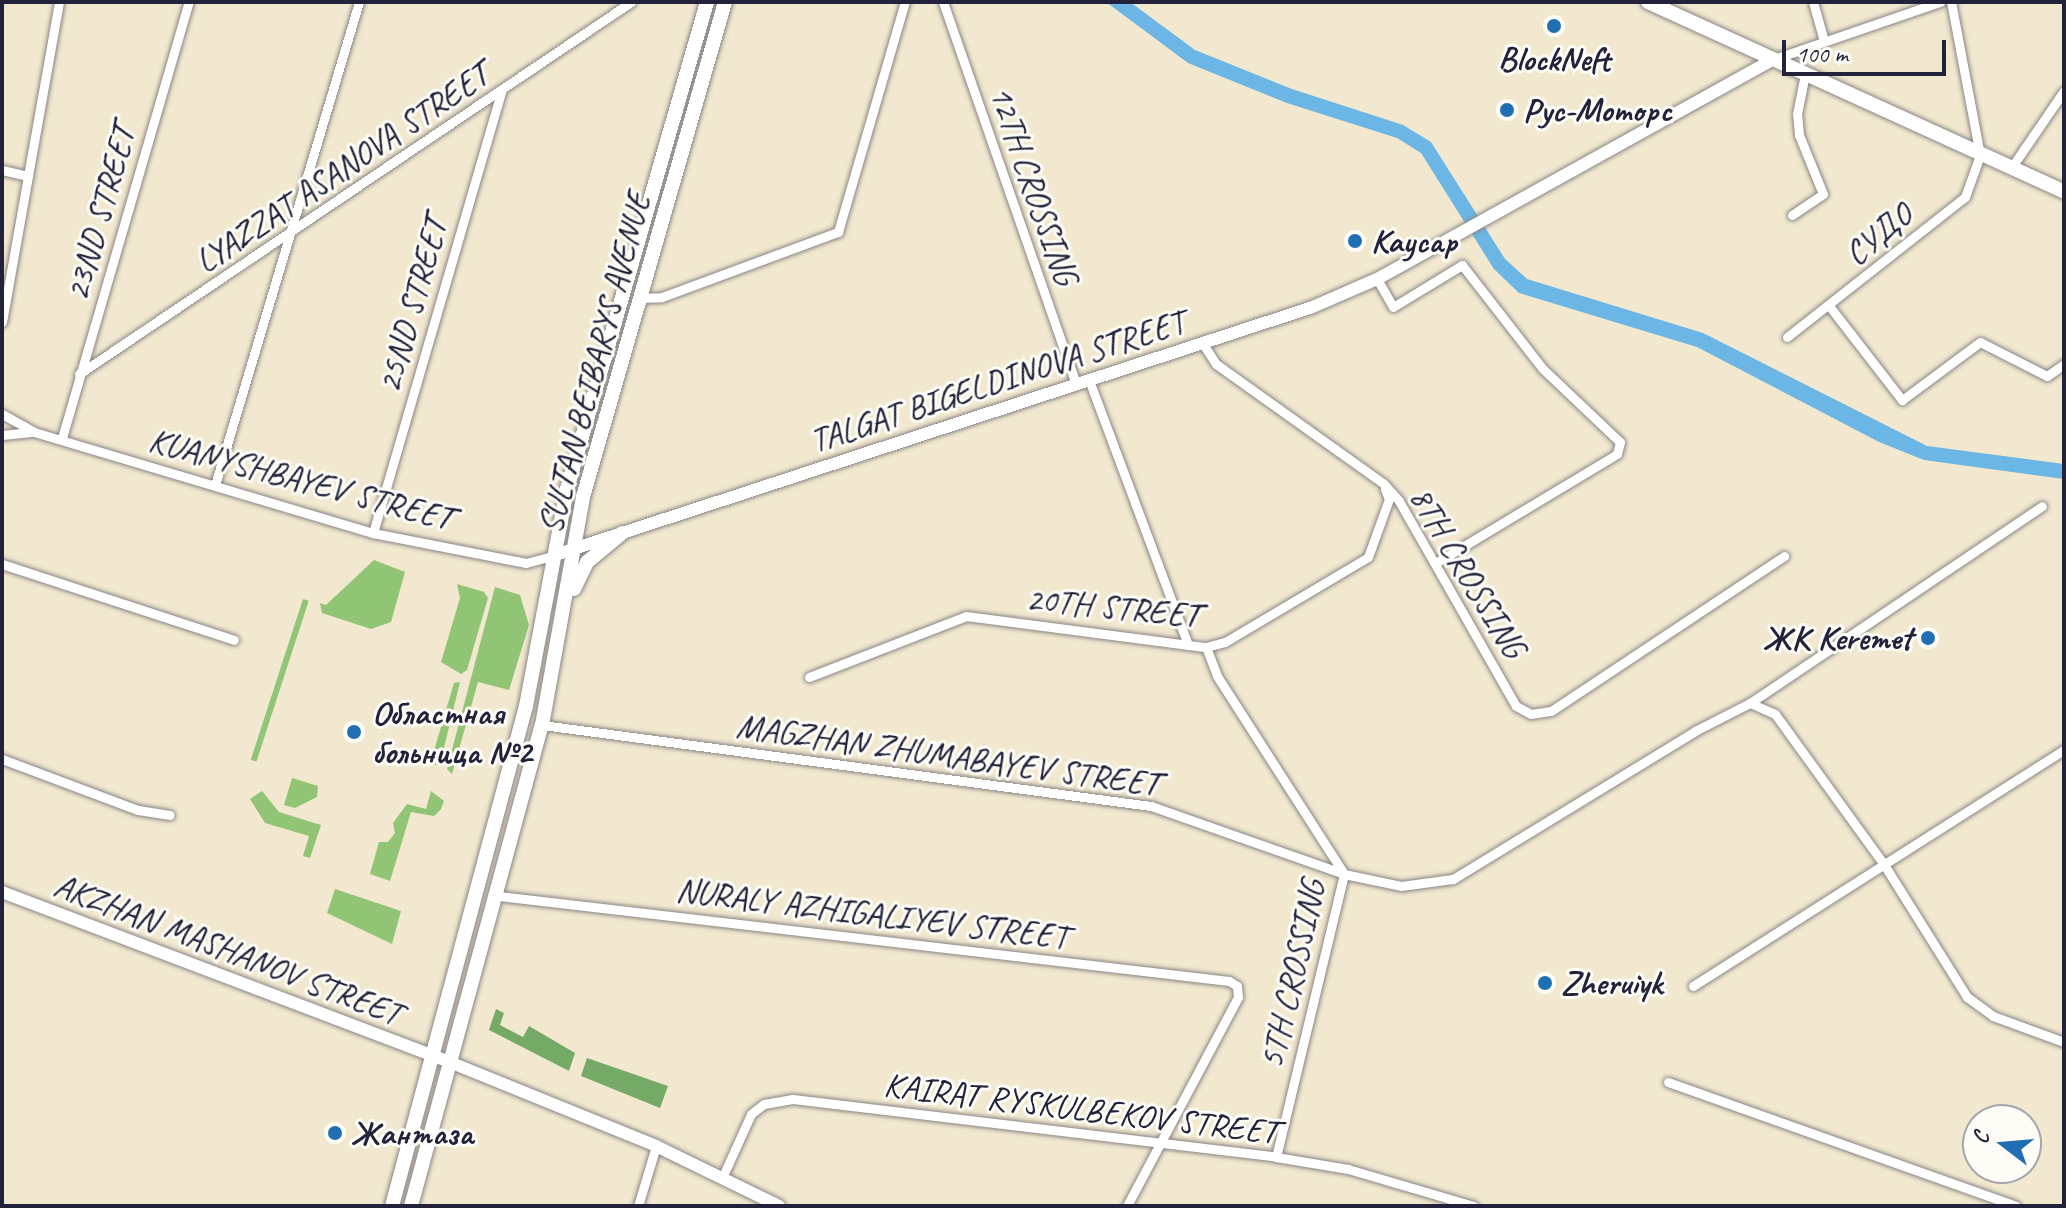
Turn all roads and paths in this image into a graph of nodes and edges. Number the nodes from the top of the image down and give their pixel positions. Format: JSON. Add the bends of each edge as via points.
{"nodes":[{"id":1,"x":59,"y":2,"type":"edge"},
{"id":2,"x":189,"y":2,"type":"edge"},
{"id":3,"x":359,"y":2,"type":"edge"},
{"id":4,"x":631,"y":2,"type":"edge"},
{"id":5,"x":707,"y":2,"type":"edge"},
{"id":6,"x":725,"y":2,"type":"edge"},
{"id":7,"x":905,"y":2,"type":"edge"},
{"id":8,"x":943,"y":2,"type":"edge"},
{"id":9,"x":1648,"y":2,"type":"edge"},
{"id":10,"x":1813,"y":2,"type":"edge"},
{"id":11,"x":1940,"y":2,"type":"edge"},
{"id":12,"x":1951,"y":2,"type":"edge"},
{"id":13,"x":1824,"y":41,"type":"junction"},
{"id":14,"x":1774,"y":59,"type":"junction"},
{"id":15,"x":1805,"y":74,"type":"junction"},
{"id":16,"x":501,"y":91,"type":"junction"},
{"id":17,"x":2064,"y":91,"type":"edge"},
{"id":18,"x":1980,"y":155,"type":"junction"},
{"id":19,"x":2011,"y":168,"type":"junction"},
{"id":20,"x":2,"y":170,"type":"edge"},
{"id":21,"x":28,"y":176,"type":"junction"},
{"id":22,"x":2064,"y":192,"type":"edge"},
{"id":23,"x":1792,"y":215,"type":"dead end"},
{"id":24,"x":291,"y":235,"type":"junction"},
{"id":25,"x":1377,"y":279,"type":"junction"},
{"id":26,"x":639,"y":298,"type":"junction"},
{"id":27,"x":1830,"y":307,"type":"junction"},
{"id":28,"x":2,"y":322,"type":"edge"},
{"id":29,"x":1787,"y":337,"type":"dead end"},
{"id":30,"x":1203,"y":344,"type":"junction"},
{"id":31,"x":2064,"y":364,"type":"edge"},
{"id":32,"x":79,"y":374,"type":"junction"},
{"id":33,"x":1082,"y":382,"type":"junction"},
{"id":34,"x":2,"y":414,"type":"edge"},
{"id":35,"x":34,"y":432,"type":"junction"},
{"id":36,"x":2,"y":435,"type":"edge"},
{"id":37,"x":62,"y":438,"type":"junction"},
{"id":38,"x":1383,"y":483,"type":"junction"},
{"id":39,"x":215,"y":485,"type":"junction"},
{"id":40,"x":2042,"y":506,"type":"dead end"},
{"id":41,"x":373,"y":533,"type":"junction"},
{"id":42,"x":622,"y":533,"type":"junction"},
{"id":43,"x":574,"y":549,"type":"junction"},
{"id":44,"x":555,"y":555,"type":"junction"},
{"id":45,"x":1784,"y":556,"type":"dead end"},
{"id":46,"x":1437,"y":562,"type":"junction"},
{"id":47,"x":2,"y":564,"type":"edge"},
{"id":48,"x":565,"y":616,"type":"junction"},
{"id":49,"x":234,"y":640,"type":"dead end"},
{"id":50,"x":1188,"y":645,"type":"junction"},
{"id":51,"x":1206,"y":647,"type":"junction"},
{"id":52,"x":809,"y":677,"type":"dead end"},
{"id":53,"x":1750,"y":703,"type":"junction"},
{"id":54,"x":542,"y":725,"type":"junction"},
{"id":55,"x":2063,"y":753,"type":"edge"},
{"id":56,"x":2,"y":759,"type":"edge"},
{"id":57,"x":170,"y":815,"type":"dead end"},
{"id":58,"x":1883,"y":863,"type":"junction"},
{"id":59,"x":1344,"y":874,"type":"junction"},
{"id":60,"x":2,"y":892,"type":"edge"},
{"id":61,"x":499,"y":896,"type":"junction"},
{"id":62,"x":1237,"y":986,"type":"joint"},
{"id":63,"x":1693,"y":986,"type":"dead end"},
{"id":64,"x":2064,"y":1042,"type":"edge"},
{"id":65,"x":435,"y":1058,"type":"junction"},
{"id":66,"x":452,"y":1063,"type":"junction"},
{"id":67,"x":1668,"y":1082,"type":"dead end"},
{"id":68,"x":1160,"y":1142,"type":"junction"},
{"id":69,"x":656,"y":1146,"type":"junction"},
{"id":70,"x":1276,"y":1157,"type":"junction"},
{"id":71,"x":722,"y":1178,"type":"junction"},
{"id":72,"x":392,"y":1206,"type":"edge"},
{"id":73,"x":411,"y":1206,"type":"edge"},
{"id":74,"x":638,"y":1206,"type":"edge"},
{"id":75,"x":779,"y":1206,"type":"edge"},
{"id":76,"x":1127,"y":1206,"type":"edge"},
{"id":77,"x":1474,"y":1206,"type":"edge"},
{"id":78,"x":2016,"y":1206,"type":"edge"}],
"edges":[{"from":1,"to":21,"type":"street"},
{"from":2,"to":32,"type":"street","name":"23ND STREET"},
{"from":3,"to":24,"type":"street"},
{"from":4,"to":16,"type":"street","name":"LYAZZAT ASANOVA STREET"},
{"from":5,"to":44,"type":"main road","name":"SULTAN BEIBARYS AVENUE","via":[[567,489]]},
{"from":6,"to":26,"type":"main road","name":"SULTAN BEIBARYS AVENUE"},
{"from":7,"to":26,"type":"street","via":[[838,232],[662,297]]},
{"from":8,"to":33,"type":"street","name":"12TH CROSSING"},
{"from":9,"to":14,"type":"main road"},
{"from":10,"to":13,"type":"street"},
{"from":11,"to":13,"type":"street"},
{"from":12,"to":18,"type":"street"},
{"from":13,"to":14,"type":"street"},
{"from":14,"to":15,"type":"main road"},
{"from":14,"to":25,"type":"street","name":"TALGAT BIGELDINOVA STREET"},
{"from":15,"to":18,"type":"main road"},
{"from":15,"to":23,"type":"street","via":[[1797,114],[1799,135],[1823,194]]},
{"from":16,"to":24,"type":"street","name":"LYAZZAT ASANOVA STREET"},
{"from":16,"to":41,"type":"street","name":"25ND STREET"},
{"from":17,"to":19,"type":"street"},
{"from":18,"to":19,"type":"main road"},
{"from":18,"to":27,"type":"street","name":"СУДО","via":[[1965,197]]},
{"from":19,"to":22,"type":"main road"},
{"from":20,"to":21,"type":"street"},
{"from":21,"to":28,"type":"street"},
{"from":24,"to":32,"type":"street","name":"LYAZZAT ASANOVA STREET"},
{"from":24,"to":39,"type":"street"},
{"from":25,"to":30,"type":"street","name":"TALGAT BIGELDINOVA STREET"},
{"from":25,"to":46,"type":"street","via":[[1393,307],[1462,265],[1543,369],[1620,442],[1617,454]]},
{"from":26,"to":43,"type":"main road","name":"SULTAN BEIBARYS AVENUE","via":[[583,497]]},
{"from":27,"to":29,"type":"street","name":"СУДО"},
{"from":27,"to":31,"type":"street","via":[[1902,400],[1980,342],[2047,376]]},
{"from":30,"to":33,"type":"street","name":"TALGAT BIGELDINOVA STREET"},
{"from":30,"to":38,"type":"street","name":"8TH CROSSING","via":[[1216,364]]},
{"from":32,"to":37,"type":"street","name":"23ND STREET"},
{"from":33,"to":42,"type":"street","name":"TALGAT BIGELDINOVA STREET"},
{"from":33,"to":50,"type":"street","name":"12TH CROSSING"},
{"from":34,"to":35,"type":"street","name":"KUANYSHBAYEV STREET"},
{"from":35,"to":36,"type":"street","name":"KUANYSHBAYEV STREET"},
{"from":35,"to":37,"type":"street","name":"KUANYSHBAYEV STREET"},
{"from":37,"to":39,"type":"street","name":"KUANYSHBAYEV STREET"},
{"from":38,"to":46,"type":"street","name":"8TH CROSSING"},
{"from":38,"to":51,"type":"street","name":"20TH STREET","via":[[1389,499],[1368,557],[1225,642]]},
{"from":39,"to":41,"type":"street","name":"KUANYSHBAYEV STREET"},
{"from":40,"to":53,"type":"street","name":"MAGZHAN ZHUMABAYEV STREET"},
{"from":41,"to":44,"type":"street","name":"KUANYSHBAYEV STREET","via":[[526,563]]},
{"from":42,"to":43,"type":"street","name":"TALGAT BIGELDINOVA STREET"},
{"from":42,"to":48,"type":"main road","via":[[587,562]]},
{"from":43,"to":44,"type":"street","name":"TALGAT BIGELDINOVA STREET"},
{"from":43,"to":48,"type":"main road","name":"SULTAN BEIBARYS AVENUE"},
{"from":44,"to":65,"type":"main road","name":"SULTAN BEIBARYS AVENUE","via":[[526,706]]},
{"from":45,"to":46,"type":"street","name":"8TH CROSSING","via":[[1551,711],[1531,714],[1516,706]]},
{"from":47,"to":49,"type":"street"},
{"from":48,"to":54,"type":"main road","name":"SULTAN BEIBARYS AVENUE"},
{"from":50,"to":51,"type":"street","name":"20TH STREET"},
{"from":50,"to":52,"type":"street","name":"20TH STREET","via":[[966,616]]},
{"from":51,"to":59,"type":"street","name":"5TH CROSSING","via":[[1217,676]]},
{"from":53,"to":58,"type":"street","via":[[1775,714]]},
{"from":53,"to":59,"type":"street","name":"MAGZHAN ZHUMABAYEV STREET","via":[[1453,879],[1401,886]]},
{"from":54,"to":59,"type":"street","name":"MAGZHAN ZHUMABAYEV STREET","via":[[1151,806]]},
{"from":54,"to":61,"type":"main road","name":"SULTAN BEIBARYS AVENUE"},
{"from":55,"to":58,"type":"street"},
{"from":56,"to":57,"type":"street","via":[[138,810]]},
{"from":58,"to":63,"type":"street"},
{"from":58,"to":64,"type":"street","via":[[1967,997],[1993,1016]]},
{"from":59,"to":70,"type":"street","name":"5TH CROSSING"},
{"from":60,"to":65,"type":"street","name":"AKZHAN MASHANOV STREET"},
{"from":61,"to":62,"type":"street","name":"NURALY AZHIGALIYEV STREET"},
{"from":61,"to":66,"type":"main road","name":"SULTAN BEIBARYS AVENUE"},
{"from":62,"to":68,"type":"street","name":"5TH CROSSING","via":[[1238,997]]},
{"from":65,"to":66,"type":"street","name":"AKZHAN MASHANOV STREET"},
{"from":65,"to":72,"type":"main road","name":"SULTAN BEIBARYS AVENUE"},
{"from":66,"to":69,"type":"street","name":"AKZHAN MASHANOV STREET"},
{"from":66,"to":73,"type":"main road","name":"SULTAN BEIBARYS AVENUE"},
{"from":67,"to":78,"type":"street"},
{"from":68,"to":70,"type":"street","name":"KAIRAT RYSKULBEKOV STREET"},
{"from":68,"to":71,"type":"street","name":"KAIRAT RYSKULBEKOV STREET","via":[[793,1099],[764,1104],[751,1114]]},
{"from":68,"to":76,"type":"street","name":"5TH CROSSING"},
{"from":69,"to":71,"type":"street","name":"AKZHAN MASHANOV STREET"},
{"from":69,"to":74,"type":"street"},
{"from":70,"to":77,"type":"street","name":"KAIRAT RYSKULBEKOV STREET","via":[[1348,1169]]},
{"from":71,"to":75,"type":"street","name":"AKZHAN MASHANOV STREET"}]}
